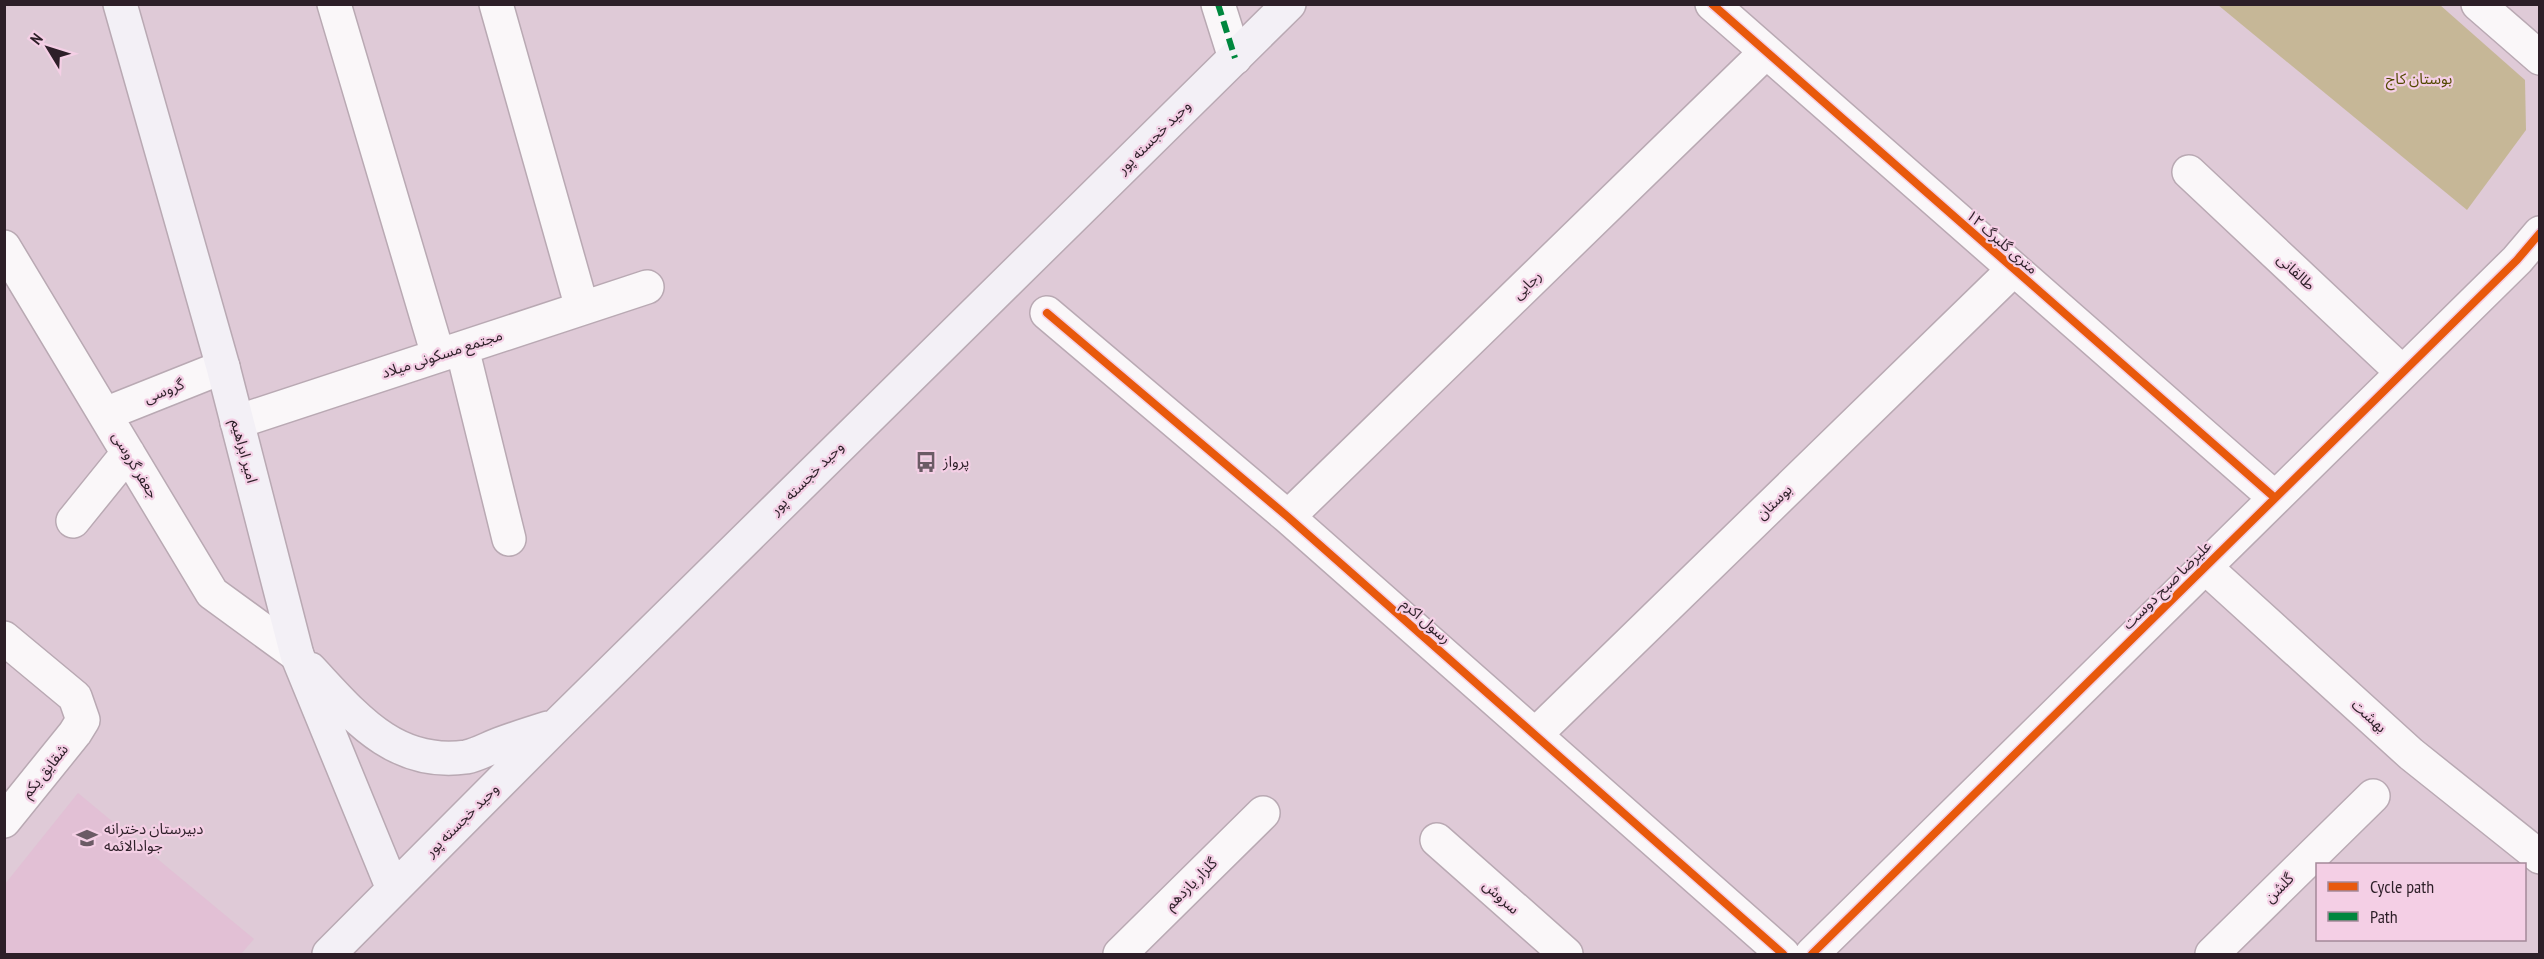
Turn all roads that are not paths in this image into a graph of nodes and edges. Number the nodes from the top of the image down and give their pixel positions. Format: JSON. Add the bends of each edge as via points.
{"nodes":[{"id":1,"x":120,"y":4,"type":"edge"},
{"id":2,"x":334,"y":4,"type":"edge"},
{"id":3,"x":496,"y":4,"type":"edge"},
{"id":4,"x":1218,"y":4,"type":"edge"},
{"id":5,"x":1289,"y":4,"type":"edge"},
{"id":6,"x":1712,"y":4,"type":"edge"},
{"id":7,"x":2478,"y":4,"type":"edge"},
{"id":8,"x":1766,"y":52,"type":"junction"},
{"id":9,"x":2540,"y":57,"type":"edge"},
{"id":10,"x":1235,"y":58,"type":"junction"},
{"id":11,"x":2189,"y":172,"type":"dead end"},
{"id":12,"x":2540,"y":233,"type":"edge"},
{"id":13,"x":4,"y":247,"type":"edge"},
{"id":14,"x":2013,"y":270,"type":"junction"},
{"id":15,"x":646,"y":287,"type":"dead end"},
{"id":16,"x":582,"y":308,"type":"junction"},
{"id":17,"x":1047,"y":313,"type":"dead end"},
{"id":18,"x":450,"y":351,"type":"junction"},
{"id":19,"x":223,"y":367,"type":"junction"},
{"id":20,"x":2402,"y":372,"type":"junction"},
{"id":21,"x":105,"y":414,"type":"junction"},
{"id":22,"x":237,"y":422,"type":"junction"},
{"id":23,"x":128,"y":453,"type":"junction"},
{"id":24,"x":2274,"y":498,"type":"junction"},
{"id":25,"x":1288,"y":517,"type":"junction"},
{"id":26,"x":73,"y":521,"type":"dead end"},
{"id":27,"x":508,"y":539,"type":"dead end"},
{"id":28,"x":2205,"y":567,"type":"junction"},
{"id":29,"x":4,"y":638,"type":"edge"},
{"id":30,"x":297,"y":656,"type":"junction"},
{"id":31,"x":556,"y":726,"type":"junction"},
{"id":32,"x":1535,"y":735,"type":"junction"},
{"id":33,"x":2373,"y":796,"type":"dead end"},
{"id":34,"x":1263,"y":813,"type":"dead end"},
{"id":35,"x":4,"y":821,"type":"edge"},
{"id":36,"x":1437,"y":840,"type":"dead end"},
{"id":37,"x":2540,"y":857,"type":"edge"},
{"id":38,"x":393,"y":890,"type":"junction"},
{"id":39,"x":329,"y":954,"type":"edge"},
{"id":40,"x":1120,"y":954,"type":"edge"},
{"id":41,"x":1566,"y":954,"type":"edge"},
{"id":42,"x":1783,"y":954,"type":"edge"},
{"id":43,"x":1812,"y":954,"type":"edge"},
{"id":44,"x":2212,"y":954,"type":"edge"}],
"edges":[{"from":1,"to":19,"type":"main road","name":"امیر ابراهیم"},
{"from":2,"to":18,"type":"street"},
{"from":3,"to":16,"type":"street"},
{"from":4,"to":10,"type":"street"},
{"from":5,"to":10,"type":"main road","name":"وحید خجسته پور"},
{"from":6,"to":8,"type":"street","name":"۱۲ متری گلبرگ"},
{"from":7,"to":9,"type":"street"},
{"from":8,"to":14,"type":"street","name":"۱۲ متری گلبرگ"},
{"from":8,"to":25,"type":"street","name":"رجایی"},
{"from":10,"to":31,"type":"main road","name":"وحید خجسته پور"},
{"from":11,"to":20,"type":"street","name":"طالقانی"},
{"from":12,"to":20,"type":"street","name":"علیرضا صبح دوست"},
{"from":13,"to":21,"type":"street","name":"جعفر گروسی"},
{"from":14,"to":24,"type":"street","name":"۱۲ متری گلبرگ"},
{"from":14,"to":32,"type":"street","name":"بوستان"},
{"from":15,"to":16,"type":"street","name":"مجتمع مسکونی میلاد"},
{"from":16,"to":18,"type":"street","name":"مجتمع مسکونی میلاد"},
{"from":17,"to":25,"type":"street","name":"رسول اکرم"},
{"from":18,"to":22,"type":"street","name":"مجتمع مسکونی میلاد"},
{"from":18,"to":27,"type":"street"},
{"from":19,"to":21,"type":"street","name":"گروسی"},
{"from":19,"to":22,"type":"main road","name":"امیر ابراهیم"},
{"from":20,"to":24,"type":"street","name":"علیرضا صبح دوست"},
{"from":21,"to":23,"type":"street","name":"جعفر گروسی"},
{"from":22,"to":30,"type":"main road","name":"امیر ابراهیم"},
{"from":23,"to":26,"type":"street"},
{"from":23,"to":30,"type":"street","name":"جعفر گروسی","via":[[212,593]]},
{"from":24,"to":28,"type":"street","name":"علیرضا صبح دوست"},
{"from":25,"to":32,"type":"street","name":"رسول اکرم"},
{"from":28,"to":37,"type":"street","name":"بهشت","via":[[2411,754]]},
{"from":28,"to":43,"type":"street","name":"علیرضا صبح دوست"},
{"from":29,"to":35,"type":"street","name":"شقایق یکم","via":[[75,697],[83,720]]},
{"from":30,"to":31,"type":"main road","via":[[364,725],[390,744],[413,754],[467,757]]},
{"from":30,"to":38,"type":"main road","name":"امیر ابراهیم"},
{"from":31,"to":38,"type":"main road","name":"وحید خجسته پور"},
{"from":32,"to":42,"type":"street","name":"رسول اکرم"},
{"from":33,"to":44,"type":"street","name":"گلشن"},
{"from":34,"to":40,"type":"street","name":"گلزار یازدهم"},
{"from":36,"to":41,"type":"street","name":"سروش"},
{"from":38,"to":39,"type":"main road","name":"وحید خجسته پور"}]}
